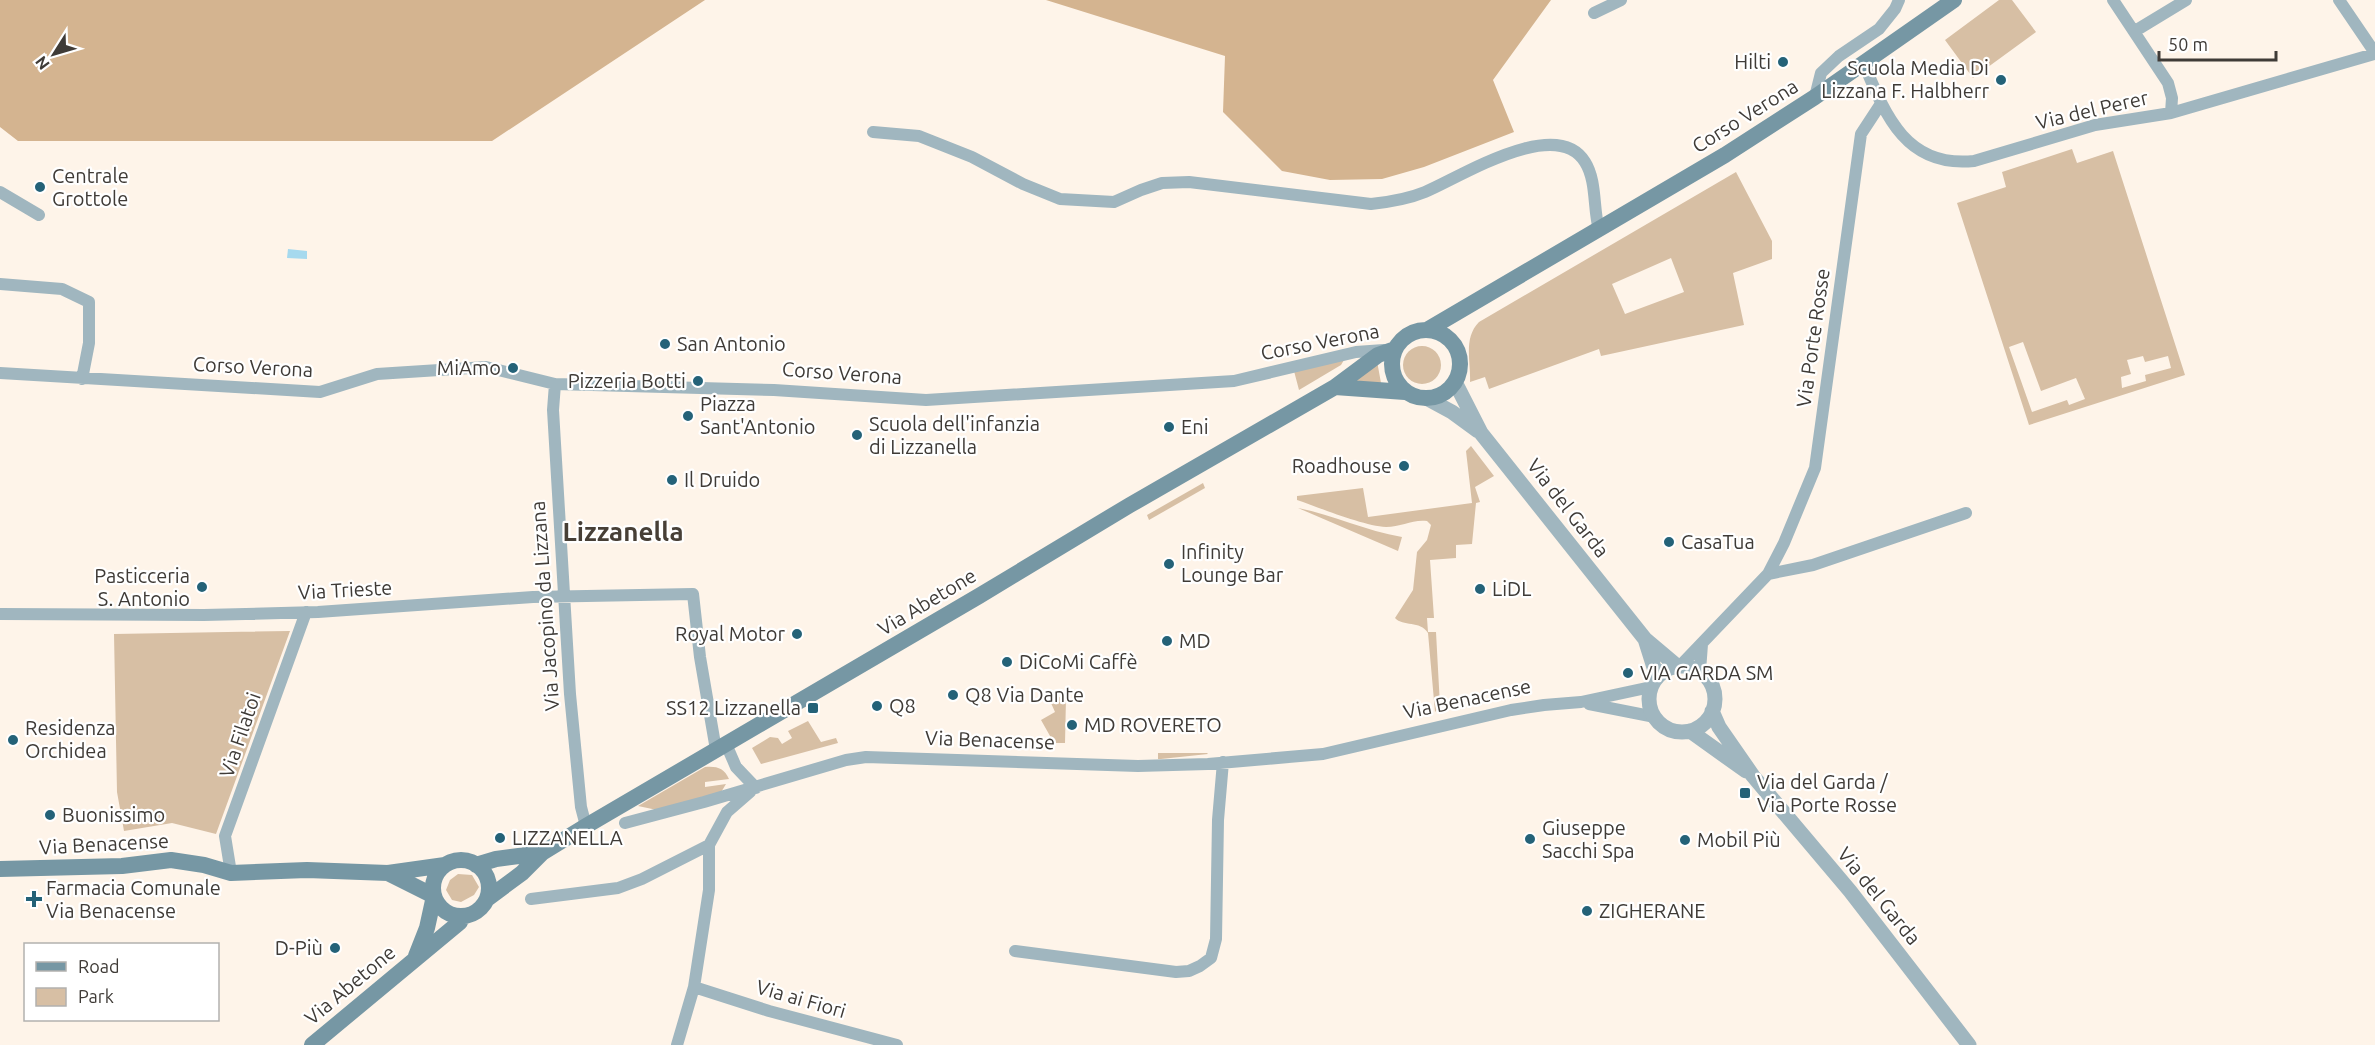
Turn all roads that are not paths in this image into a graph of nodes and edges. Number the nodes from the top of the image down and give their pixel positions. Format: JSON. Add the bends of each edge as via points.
{"nodes":[{"id":1,"x":1621,"y":0,"type":"edge"},
{"id":2,"x":1899,"y":0,"type":"edge"},
{"id":3,"x":1954,"y":0,"type":"edge"},
{"id":4,"x":2113,"y":0,"type":"edge"},
{"id":5,"x":2186,"y":0,"type":"edge"},
{"id":6,"x":2339,"y":0,"type":"edge"},
{"id":7,"x":1594,"y":13,"type":"dead end"},
{"id":8,"x":2135,"y":31,"type":"junction"},
{"id":9,"x":2374,"y":53,"type":"edge"},
{"id":10,"x":1864,"y":64,"type":"junction"},
{"id":11,"x":1815,"y":97,"type":"junction"},
{"id":12,"x":1880,"y":105,"type":"junction"},
{"id":13,"x":2171,"y":113,"type":"junction"},
{"id":14,"x":873,"y":132,"type":"dead end"},
{"id":15,"x":0,"y":192,"type":"edge"},
{"id":16,"x":39,"y":215,"type":"dead end"},
{"id":17,"x":1599,"y":230,"type":"junction"},
{"id":18,"x":0,"y":284,"type":"edge"},
{"id":19,"x":1459,"y":313,"type":"junction"},
{"id":20,"x":1427,"y":330,"type":"junction"},
{"id":21,"x":1455,"y":346,"type":"junction"},
{"id":22,"x":1395,"y":349,"type":"junction"},
{"id":23,"x":0,"y":373,"type":"edge"},
{"id":24,"x":82,"y":379,"type":"junction"},
{"id":25,"x":1455,"y":382,"type":"junction"},
{"id":26,"x":555,"y":384,"type":"junction"},
{"id":27,"x":1335,"y":387,"type":"junction"},
{"id":28,"x":1405,"y":392,"type":"junction"},
{"id":29,"x":1428,"y":399,"type":"junction"},
{"id":30,"x":1481,"y":432,"type":"junction"},
{"id":31,"x":1966,"y":513,"type":"dead end"},
{"id":32,"x":1768,"y":574,"type":"junction"},
{"id":33,"x":564,"y":598,"type":"junction"},
{"id":34,"x":306,"y":612,"type":"junction"},
{"id":35,"x":0,"y":614,"type":"edge"},
{"id":36,"x":1645,"y":639,"type":"junction"},
{"id":37,"x":1702,"y":644,"type":"junction"},
{"id":38,"x":1679,"y":666,"type":"junction"},
{"id":39,"x":1700,"y":671,"type":"junction"},
{"id":40,"x":1654,"y":682,"type":"junction"},
{"id":41,"x":1581,"y":702,"type":"junction"},
{"id":42,"x":1712,"y":711,"type":"junction"},
{"id":43,"x":1654,"y":717,"type":"junction"},
{"id":44,"x":1689,"y":732,"type":"junction"},
{"id":45,"x":721,"y":747,"type":"junction"},
{"id":46,"x":1223,"y":762,"type":"junction"},
{"id":47,"x":1753,"y":776,"type":"junction"},
{"id":48,"x":756,"y":788,"type":"junction"},
{"id":49,"x":625,"y":823,"type":"dead end"},
{"id":50,"x":586,"y":826,"type":"junction"},
{"id":51,"x":709,"y":845,"type":"junction"},
{"id":52,"x":542,"y":853,"type":"junction"},
{"id":53,"x":445,"y":865,"type":"junction"},
{"id":54,"x":476,"y":865,"type":"junction"},
{"id":55,"x":0,"y":869,"type":"edge"},
{"id":56,"x":231,"y":873,"type":"junction"},
{"id":57,"x":388,"y":873,"type":"junction"},
{"id":58,"x":434,"y":896,"type":"junction"},
{"id":59,"x":487,"y":899,"type":"junction"},
{"id":60,"x":531,"y":899,"type":"dead end"},
{"id":61,"x":462,"y":916,"type":"junction"},
{"id":62,"x":1015,"y":951,"type":"dead end"},
{"id":63,"x":416,"y":957,"type":"junction"},
{"id":64,"x":694,"y":987,"type":"junction"},
{"id":65,"x":312,"y":1045,"type":"edge"},
{"id":66,"x":677,"y":1045,"type":"edge"},
{"id":67,"x":897,"y":1045,"type":"edge"},
{"id":68,"x":1970,"y":1045,"type":"edge"}],
"edges":[{"from":1,"to":7,"type":"street"},
{"from":2,"to":11,"type":"street","via":[[1879,29],[1821,73]]},
{"from":3,"to":10,"type":"main road","name":"Corso Verona"},
{"from":4,"to":8,"type":"street"},
{"from":5,"to":8,"type":"street"},
{"from":6,"to":9,"type":"street"},
{"from":8,"to":13,"type":"street","via":[[2168,83]]},
{"from":9,"to":13,"type":"street","name":"Via del Perer"},
{"from":10,"to":11,"type":"main road","name":"Corso Verona"},
{"from":10,"to":12,"type":"street","name":"Via del Perer"},
{"from":11,"to":17,"type":"main road","name":"Corso Verona"},
{"from":12,"to":13,"type":"street","name":"Via del Perer","via":[[1907,142],[1924,154],[1954,163],[1974,161],[2095,125]]},
{"from":12,"to":32,"type":"street","name":"Via Porte Rosse","via":[[1861,134],[1815,468]]},
{"from":14,"to":17,"type":"street","via":[[919,135],[1060,199],[1114,202],[1162,183],[1190,182],[1371,204],[1395,201],[1424,192],[1513,151],[1555,146],[1572,150],[1591,173]]},
{"from":15,"to":16,"type":"street"},
{"from":17,"to":19,"type":"main road","name":"Corso Verona"},
{"from":18,"to":24,"type":"street","via":[[62,289],[89,302],[89,343]]},
{"from":19,"to":20,"type":"main road","name":"Corso Verona"},
{"from":19,"to":21,"type":"main road"},
{"from":20,"to":21,"type":"main road","via":[[1448,338]]},
{"from":20,"to":22,"type":"main road","via":[[1408,335]]},
{"from":21,"to":25,"type":"main road","via":[[1460,364]]},
{"from":22,"to":26,"type":"street","name":"Corso Verona","via":[[1356,352],[1234,381],[926,400],[774,390]]},
{"from":22,"to":27,"type":"main road","name":"Via Abetone","via":[[1378,355]]},
{"from":22,"to":28,"type":"main road","via":[[1391,368],[1398,386]]},
{"from":23,"to":24,"type":"street","name":"Corso Verona"},
{"from":24,"to":26,"type":"street","name":"Corso Verona","via":[[320,392],[377,374],[486,367]]},
{"from":25,"to":29,"type":"main road","via":[[1441,396]]},
{"from":25,"to":30,"type":"street","name":"Via del Garda"},
{"from":26,"to":33,"type":"street","name":"Via Jacopino da Lizzana","via":[[553,410]]},
{"from":27,"to":28,"type":"main road"},
{"from":27,"to":45,"type":"main road","name":"Via Abetone"},
{"from":28,"to":29,"type":"main road"},
{"from":29,"to":30,"type":"street","name":"Via del Garda"},
{"from":30,"to":36,"type":"street","name":"Via del Garda"},
{"from":31,"to":32,"type":"street","via":[[1813,565]]},
{"from":32,"to":37,"type":"street","name":"Via Porte Rosse"},
{"from":33,"to":34,"type":"street","name":"Via Trieste"},
{"from":33,"to":45,"type":"street","name":"Via Trieste","via":[[693,594],[700,657]]},
{"from":33,"to":50,"type":"street","name":"Via Jacopino da Lizzana","via":[[574,741]]},
{"from":34,"to":35,"type":"street","name":"Via Trieste"},
{"from":34,"to":56,"type":"street","name":"Via Filatoi","via":[[225,836]]},
{"from":36,"to":38,"type":"street","name":"Via del Garda"},
{"from":36,"to":40,"type":"street","name":"Via del Garda"},
{"from":37,"to":38,"type":"street","name":"Via Porte Rosse"},
{"from":37,"to":39,"type":"street"},
{"from":38,"to":39,"type":"street"},
{"from":38,"to":40,"type":"street","via":[[1666,669]]},
{"from":39,"to":42,"type":"street","via":[[1713,687]]},
{"from":40,"to":41,"type":"street"},
{"from":40,"to":43,"type":"street","via":[[1649,702]]},
{"from":41,"to":43,"type":"street"},
{"from":41,"to":46,"type":"street","name":"Via Benacense","via":[[1544,705],[1432,727],[1323,754]]},
{"from":42,"to":44,"type":"street","via":[[1705,722]]},
{"from":42,"to":47,"type":"street","name":"Via del Garda"},
{"from":43,"to":44,"type":"street","via":[[1671,730]]},
{"from":44,"to":47,"type":"street","name":"Via del Garda"},
{"from":45,"to":48,"type":"street"},
{"from":45,"to":50,"type":"main road","name":"Via Abetone"},
{"from":46,"to":48,"type":"street","name":"Via Benacense","via":[[1138,766],[866,757]]},
{"from":46,"to":62,"type":"street","via":[[1216,939],[1211,958],[1189,971],[1176,972]]},
{"from":47,"to":68,"type":"street","name":"Via del Garda","via":[[1850,891]]},
{"from":48,"to":49,"type":"street","name":"Via Benacense"},
{"from":48,"to":51,"type":"street","via":[[727,812]]},
{"from":50,"to":52,"type":"main road","name":"Via Abetone"},
{"from":51,"to":60,"type":"street","via":[[618,888]]},
{"from":51,"to":64,"type":"street","via":[[709,890]]},
{"from":52,"to":54,"type":"main road"},
{"from":52,"to":59,"type":"main road"},
{"from":53,"to":54,"type":"main road","via":[[460,861]]},
{"from":53,"to":57,"type":"main road","name":"Via Benacense"},
{"from":53,"to":58,"type":"main road","via":[[435,877]]},
{"from":54,"to":59,"type":"main road","via":[[486,877]]},
{"from":55,"to":56,"type":"main road","name":"Via Benacense","via":[[122,866],[171,860]]},
{"from":56,"to":57,"type":"main road","name":"Via Benacense"},
{"from":57,"to":58,"type":"main road","name":"Via Benacense"},
{"from":58,"to":61,"type":"main road","via":[[445,911]]},
{"from":58,"to":63,"type":"main road","via":[[428,928]]},
{"from":59,"to":61,"type":"main road","via":[[477,911]]},
{"from":61,"to":63,"type":"main road","name":"Via Abetone","via":[[460,922]]},
{"from":63,"to":65,"type":"main road","name":"Via Abetone"},
{"from":64,"to":66,"type":"street"},
{"from":64,"to":67,"type":"street","name":"Via ai Fiori"}]}
